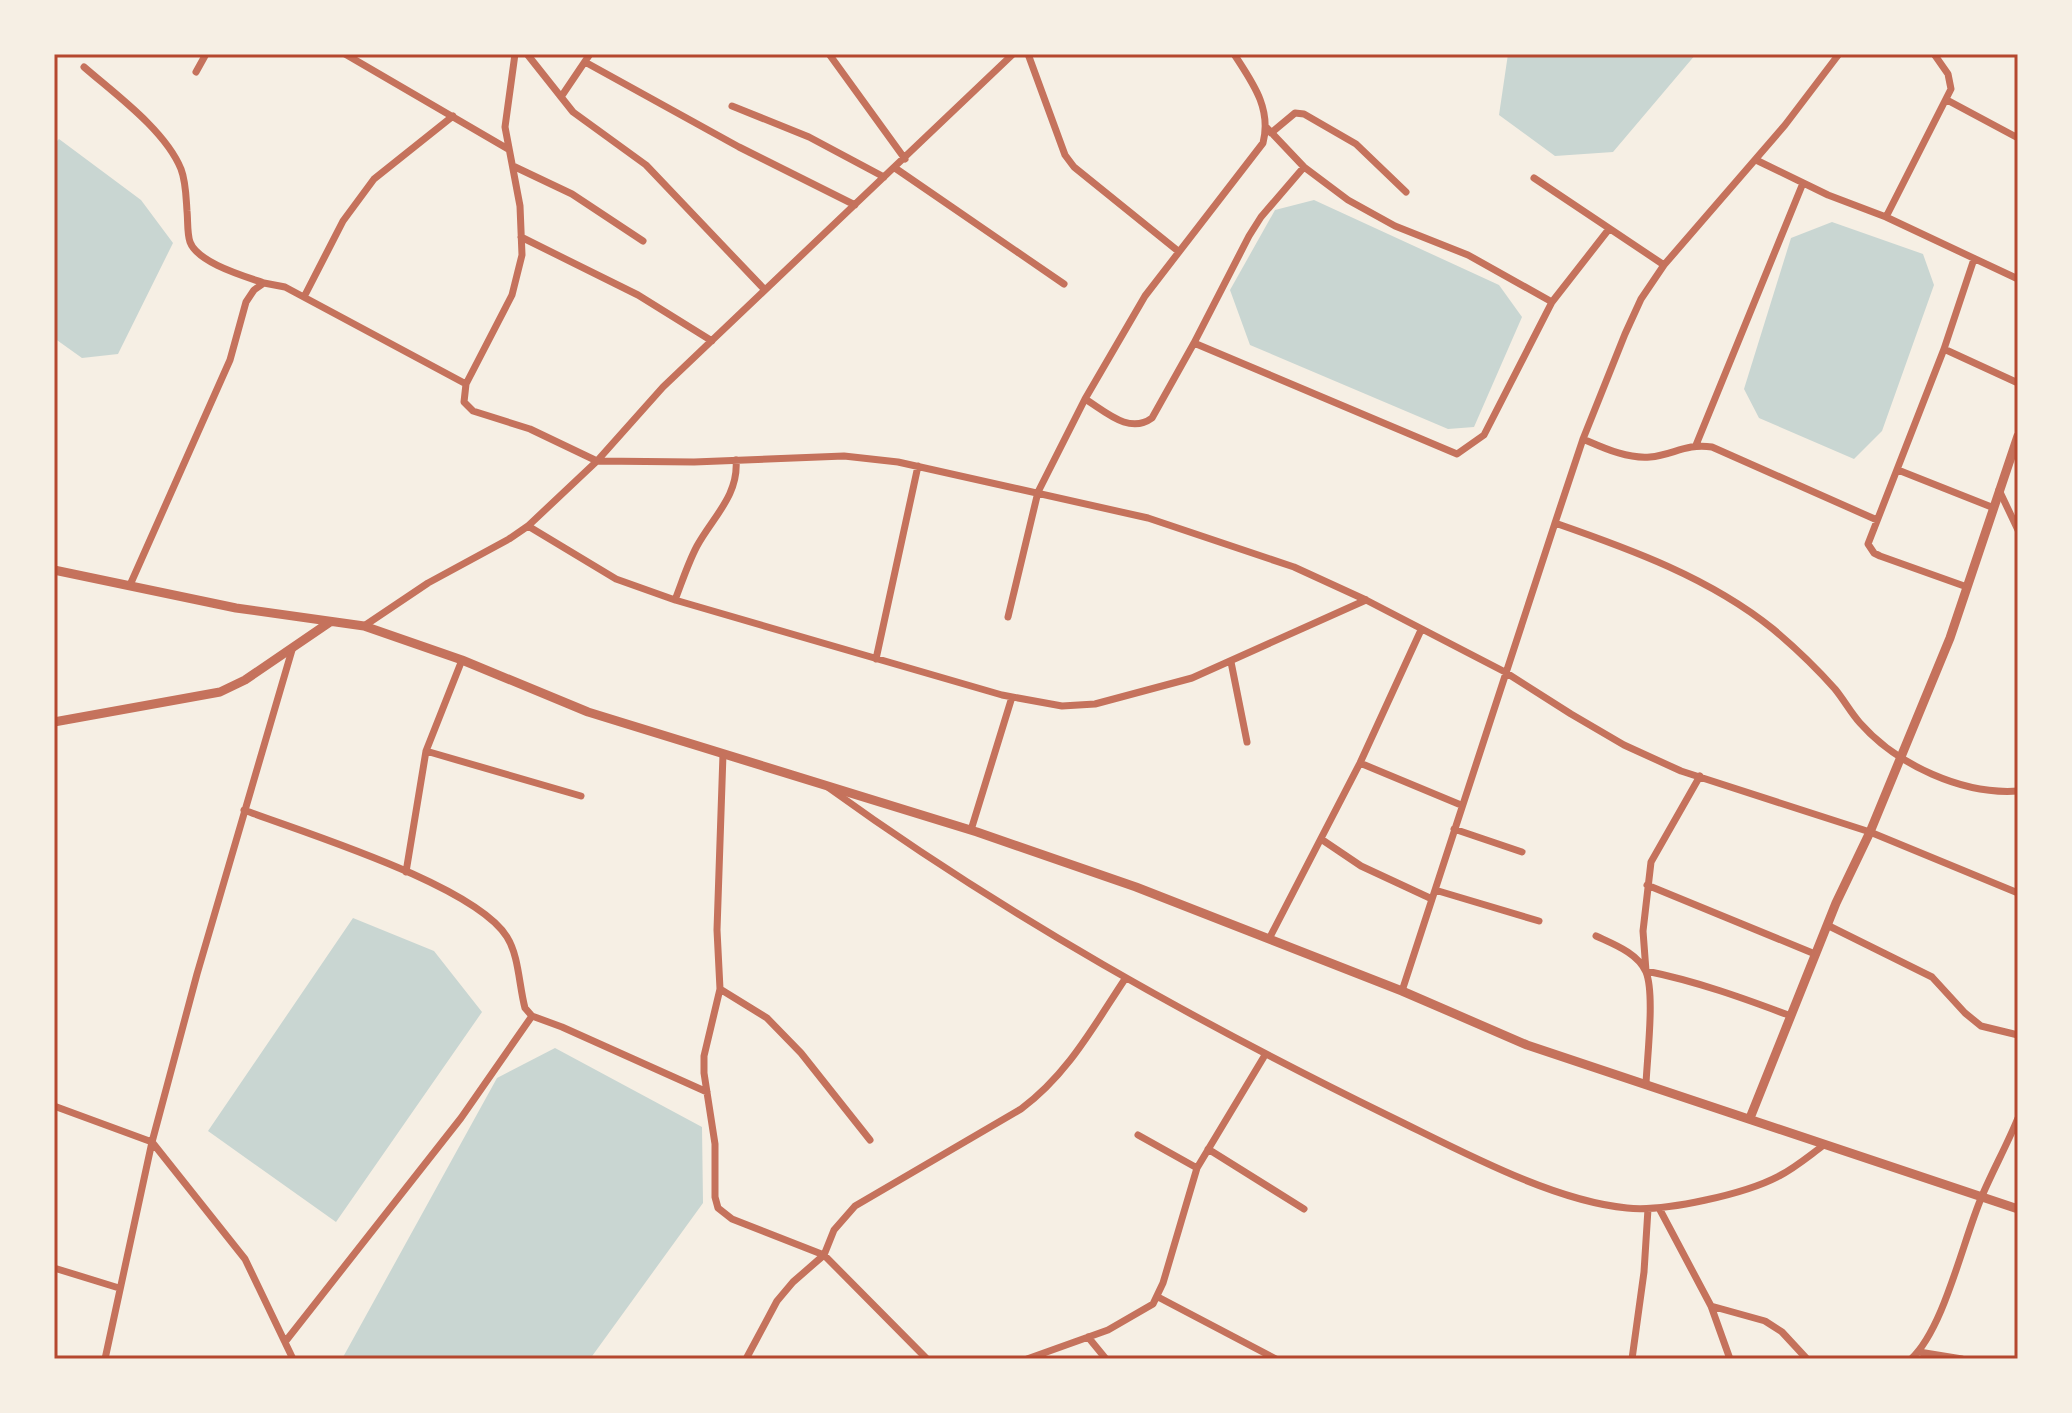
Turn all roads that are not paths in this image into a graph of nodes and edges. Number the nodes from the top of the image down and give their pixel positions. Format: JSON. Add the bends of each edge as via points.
{"nodes":[{"id":1,"x":206,"y":54,"type":"edge"},
{"id":2,"x":345,"y":54,"type":"edge"},
{"id":3,"x":515,"y":54,"type":"edge"},
{"id":4,"x":527,"y":54,"type":"edge"},
{"id":5,"x":590,"y":54,"type":"edge"},
{"id":6,"x":829,"y":54,"type":"edge"},
{"id":7,"x":1013,"y":54,"type":"edge"},
{"id":8,"x":1028,"y":54,"type":"edge"},
{"id":9,"x":1234,"y":54,"type":"edge"},
{"id":10,"x":1839,"y":54,"type":"edge"},
{"id":11,"x":1934,"y":54,"type":"edge"},
{"id":12,"x":585,"y":62,"type":"junction"},
{"id":13,"x":84,"y":67,"type":"dead end"},
{"id":14,"x":196,"y":72,"type":"dead end"},
{"id":15,"x":561,"y":97,"type":"junction"},
{"id":16,"x":1947,"y":100,"type":"junction"},
{"id":17,"x":732,"y":106,"type":"dead end"},
{"id":18,"x":453,"y":116,"type":"junction"},
{"id":19,"x":1269,"y":130,"type":"junction"},
{"id":20,"x":2018,"y":138,"type":"edge"},
{"id":21,"x":508,"y":149,"type":"junction"},
{"id":22,"x":905,"y":159,"type":"junction"},
{"id":23,"x":1756,"y":160,"type":"junction"},
{"id":24,"x":513,"y":166,"type":"junction"},
{"id":25,"x":1304,"y":167,"type":"junction"},
{"id":26,"x":895,"y":168,"type":"junction"},
{"id":27,"x":884,"y":177,"type":"junction"},
{"id":28,"x":1534,"y":178,"type":"dead end"},
{"id":29,"x":1803,"y":183,"type":"junction"},
{"id":30,"x":1406,"y":192,"type":"dead end"},
{"id":31,"x":855,"y":205,"type":"junction"},
{"id":32,"x":1886,"y":217,"type":"junction"},
{"id":33,"x":1609,"y":229,"type":"junction"},
{"id":34,"x":521,"y":237,"type":"junction"},
{"id":35,"x":643,"y":241,"type":"dead end"},
{"id":36,"x":1178,"y":251,"type":"junction"},
{"id":37,"x":1974,"y":259,"type":"junction"},
{"id":38,"x":1664,"y":265,"type":"junction"},
{"id":39,"x":2018,"y":279,"type":"edge"},
{"id":40,"x":264,"y":283,"type":"junction"},
{"id":41,"x":1064,"y":284,"type":"dead end"},
{"id":42,"x":765,"y":290,"type":"junction"},
{"id":43,"x":304,"y":297,"type":"junction"},
{"id":44,"x":1552,"y":302,"type":"junction"},
{"id":45,"x":712,"y":341,"type":"junction"},
{"id":46,"x":1194,"y":343,"type":"junction"},
{"id":47,"x":1944,"y":349,"type":"junction"},
{"id":48,"x":2018,"y":383,"type":"edge"},
{"id":49,"x":466,"y":384,"type":"junction"},
{"id":50,"x":1085,"y":399,"type":"junction"},
{"id":51,"x":2018,"y":436,"type":"edge"},
{"id":52,"x":1583,"y":439,"type":"junction"},
{"id":53,"x":1696,"y":445,"type":"junction"},
{"id":54,"x":736,"y":460,"type":"junction"},
{"id":55,"x":597,"y":461,"type":"junction"},
{"id":56,"x":918,"y":466,"type":"junction"},
{"id":57,"x":1898,"y":470,"type":"junction"},
{"id":58,"x":1999,"y":490,"type":"junction"},
{"id":59,"x":1038,"y":492,"type":"junction"},
{"id":60,"x":1994,"y":508,"type":"junction"},
{"id":61,"x":1877,"y":520,"type":"junction"},
{"id":62,"x":1555,"y":523,"type":"junction"},
{"id":63,"x":528,"y":526,"type":"junction"},
{"id":64,"x":2018,"y":530,"type":"edge"},
{"id":65,"x":54,"y":570,"type":"edge"},
{"id":66,"x":130,"y":585,"type":"junction"},
{"id":67,"x":1967,"y":587,"type":"junction"},
{"id":68,"x":675,"y":600,"type":"junction"},
{"id":69,"x":1366,"y":600,"type":"junction"},
{"id":70,"x":1008,"y":617,"type":"dead end"},
{"id":71,"x":330,"y":622,"type":"junction"},
{"id":72,"x":364,"y":626,"type":"junction"},
{"id":73,"x":1421,"y":630,"type":"junction"},
{"id":74,"x":292,"y":650,"type":"junction"},
{"id":75,"x":876,"y":659,"type":"junction"},
{"id":76,"x":462,"y":660,"type":"junction"},
{"id":77,"x":1231,"y":662,"type":"junction"},
{"id":78,"x":1505,"y":672,"type":"junction"},
{"id":79,"x":1012,"y":697,"type":"junction"},
{"id":80,"x":54,"y":722,"type":"edge"},
{"id":81,"x":1247,"y":742,"type":"dead end"},
{"id":82,"x":426,"y":751,"type":"junction"},
{"id":83,"x":723,"y":754,"type":"junction"},
{"id":84,"x":1900,"y":756,"type":"junction"},
{"id":85,"x":1360,"y":763,"type":"junction"},
{"id":86,"x":1700,"y":776,"type":"junction"},
{"id":87,"x":822,"y":784,"type":"junction"},
{"id":88,"x":2018,"y":791,"type":"edge"},
{"id":89,"x":581,"y":796,"type":"dead end"},
{"id":90,"x":1461,"y":805,"type":"junction"},
{"id":91,"x":244,"y":810,"type":"junction"},
{"id":92,"x":1454,"y":829,"type":"junction"},
{"id":93,"x":971,"y":830,"type":"junction"},
{"id":94,"x":1870,"y":832,"type":"junction"},
{"id":95,"x":1321,"y":839,"type":"junction"},
{"id":96,"x":1522,"y":852,"type":"dead end"},
{"id":97,"x":406,"y":872,"type":"junction"},
{"id":98,"x":1647,"y":885,"type":"junction"},
{"id":99,"x":1435,"y":890,"type":"junction"},
{"id":100,"x":2018,"y":893,"type":"edge"},
{"id":101,"x":1432,"y":899,"type":"junction"},
{"id":102,"x":1539,"y":921,"type":"dead end"},
{"id":103,"x":1827,"y":925,"type":"junction"},
{"id":104,"x":1596,"y":936,"type":"dead end"},
{"id":105,"x":1269,"y":939,"type":"junction"},
{"id":106,"x":1815,"y":954,"type":"junction"},
{"id":107,"x":1646,"y":971,"type":"junction"},
{"id":108,"x":1125,"y":979,"type":"junction"},
{"id":109,"x":720,"y":989,"type":"junction"},
{"id":110,"x":1402,"y":991,"type":"junction"},
{"id":111,"x":532,"y":1016,"type":"junction"},
{"id":112,"x":1791,"y":1016,"type":"junction"},
{"id":113,"x":2018,"y":1035,"type":"edge"},
{"id":114,"x":1265,"y":1055,"type":"junction"},
{"id":115,"x":1646,"y":1084,"type":"junction"},
{"id":116,"x":707,"y":1092,"type":"junction"},
{"id":117,"x":54,"y":1106,"type":"edge"},
{"id":118,"x":1750,"y":1118,"type":"junction"},
{"id":119,"x":2018,"y":1118,"type":"edge"},
{"id":120,"x":1138,"y":1135,"type":"dead end"},
{"id":121,"x":870,"y":1140,"type":"dead end"},
{"id":122,"x":152,"y":1142,"type":"junction"},
{"id":123,"x":1824,"y":1145,"type":"junction"},
{"id":124,"x":1208,"y":1149,"type":"junction"},
{"id":125,"x":1197,"y":1168,"type":"junction"},
{"id":126,"x":1981,"y":1197,"type":"junction"},
{"id":127,"x":1659,"y":1208,"type":"junction"},
{"id":128,"x":1304,"y":1209,"type":"dead end"},
{"id":129,"x":1648,"y":1209,"type":"junction"},
{"id":130,"x":2018,"y":1209,"type":"edge"},
{"id":131,"x":824,"y":1255,"type":"junction"},
{"id":132,"x":54,"y":1268,"type":"edge"},
{"id":133,"x":119,"y":1288,"type":"junction"},
{"id":134,"x":1158,"y":1297,"type":"junction"},
{"id":135,"x":1711,"y":1306,"type":"junction"},
{"id":136,"x":1088,"y":1337,"type":"junction"},
{"id":137,"x":285,"y":1342,"type":"junction"},
{"id":138,"x":1262,"y":1351,"type":"junction"},
{"id":139,"x":1919,"y":1352,"type":"junction"},
{"id":140,"x":105,"y":1359,"type":"edge"},
{"id":141,"x":293,"y":1359,"type":"edge"},
{"id":142,"x":746,"y":1359,"type":"edge"},
{"id":143,"x":927,"y":1359,"type":"edge"},
{"id":144,"x":1027,"y":1359,"type":"edge"},
{"id":145,"x":1106,"y":1359,"type":"edge"},
{"id":146,"x":1253,"y":1359,"type":"edge"},
{"id":147,"x":1276,"y":1359,"type":"edge"},
{"id":148,"x":1632,"y":1359,"type":"edge"},
{"id":149,"x":1730,"y":1359,"type":"edge"},
{"id":150,"x":1807,"y":1359,"type":"edge"},
{"id":151,"x":1911,"y":1359,"type":"edge"},
{"id":152,"x":1962,"y":1359,"type":"edge"}],
"edges":[{"from":1,"to":14,"type":"street"},
{"from":2,"to":18,"type":"street"},
{"from":3,"to":21,"type":"street","via":[[505,127]]},
{"from":4,"to":15,"type":"street"},
{"from":5,"to":12,"type":"street"},
{"from":6,"to":22,"type":"street"},
{"from":7,"to":22,"type":"street"},
{"from":8,"to":36,"type":"street","via":[[1074,167]]},
{"from":9,"to":19,"type":"street","via":[[1257,90]]},
{"from":10,"to":23,"type":"street"},
{"from":11,"to":16,"type":"street","via":[[1952,82]]},
{"from":12,"to":15,"type":"street"},
{"from":12,"to":31,"type":"street"},
{"from":13,"to":40,"type":"street","via":[[170,150],[185,185],[189,241],[195,251]]},
{"from":15,"to":42,"type":"street","via":[[573,112],[646,165]]},
{"from":16,"to":20,"type":"street"},
{"from":16,"to":32,"type":"street"},
{"from":17,"to":27,"type":"street","via":[[809,137]]},
{"from":18,"to":21,"type":"street"},
{"from":18,"to":43,"type":"street","via":[[374,179],[343,221]]},
{"from":19,"to":25,"type":"street"},
{"from":19,"to":30,"type":"street","via":[[1295,113],[1304,114],[1356,144]]},
{"from":19,"to":36,"type":"street","via":[[1252,160]]},
{"from":21,"to":24,"type":"street"},
{"from":22,"to":26,"type":"street"},
{"from":23,"to":29,"type":"street"},
{"from":23,"to":38,"type":"street"},
{"from":24,"to":34,"type":"street"},
{"from":24,"to":35,"type":"street","via":[[572,194]]},
{"from":25,"to":44,"type":"street","via":[[1372,215],[1468,255]]},
{"from":25,"to":46,"type":"street","via":[[1249,236]]},
{"from":26,"to":27,"type":"street"},
{"from":26,"to":41,"type":"street"},
{"from":27,"to":31,"type":"street"},
{"from":28,"to":33,"type":"street"},
{"from":29,"to":32,"type":"street"},
{"from":29,"to":53,"type":"street"},
{"from":31,"to":42,"type":"street"},
{"from":32,"to":37,"type":"street"},
{"from":33,"to":38,"type":"street"},
{"from":33,"to":44,"type":"street"},
{"from":34,"to":45,"type":"street","via":[[638,295]]},
{"from":34,"to":49,"type":"street","via":[[512,295]]},
{"from":36,"to":50,"type":"street"},
{"from":37,"to":39,"type":"street"},
{"from":37,"to":47,"type":"street"},
{"from":38,"to":52,"type":"street","via":[[1641,299]]},
{"from":40,"to":43,"type":"street"},
{"from":40,"to":66,"type":"street","via":[[246,302],[230,360]]},
{"from":42,"to":45,"type":"street"},
{"from":43,"to":49,"type":"street"},
{"from":44,"to":46,"type":"street","via":[[1484,435],[1457,454]]},
{"from":45,"to":55,"type":"street"},
{"from":46,"to":50,"type":"street","via":[[1145,423],[1125,423]]},
{"from":47,"to":48,"type":"street"},
{"from":47,"to":57,"type":"street"},
{"from":49,"to":55,"type":"street","via":[[464,402],[473,411],[530,429]]},
{"from":50,"to":59,"type":"street"},
{"from":51,"to":58,"type":"street"},
{"from":52,"to":53,"type":"street","via":[[1640,457]]},
{"from":52,"to":62,"type":"street"},
{"from":53,"to":61,"type":"street","via":[[1720,450]]},
{"from":54,"to":55,"type":"street"},
{"from":54,"to":56,"type":"street","via":[[844,456]]},
{"from":54,"to":68,"type":"street","via":[[732,492],[695,550]]},
{"from":55,"to":63,"type":"street"},
{"from":56,"to":59,"type":"street"},
{"from":56,"to":75,"type":"street"},
{"from":57,"to":60,"type":"street"},
{"from":57,"to":61,"type":"street"},
{"from":58,"to":60,"type":"street"},
{"from":58,"to":64,"type":"street"},
{"from":59,"to":69,"type":"street","via":[[1148,518],[1294,567]]},
{"from":59,"to":70,"type":"street"},
{"from":60,"to":67,"type":"street"},
{"from":61,"to":67,"type":"street","via":[[1868,540],[1874,553]]},
{"from":62,"to":78,"type":"street"},
{"from":62,"to":84,"type":"street","via":[[1641,554],[1774,630],[1834,688],[1860,723]]},
{"from":63,"to":68,"type":"street","via":[[616,579]]},
{"from":63,"to":72,"type":"street"},
{"from":65,"to":66,"type":"street"},
{"from":66,"to":71,"type":"street"},
{"from":67,"to":84,"type":"street"},
{"from":68,"to":75,"type":"street"},
{"from":69,"to":73,"type":"street"},
{"from":69,"to":77,"type":"street"},
{"from":71,"to":72,"type":"street"},
{"from":71,"to":74,"type":"street"},
{"from":72,"to":76,"type":"street"},
{"from":73,"to":78,"type":"street"},
{"from":73,"to":85,"type":"street"},
{"from":74,"to":80,"type":"street","via":[[220,692]]},
{"from":74,"to":91,"type":"street"},
{"from":75,"to":79,"type":"street"},
{"from":76,"to":82,"type":"street"},
{"from":76,"to":83,"type":"street","via":[[588,712]]},
{"from":77,"to":79,"type":"street","via":[[1095,704],[1062,706]]},
{"from":77,"to":81,"type":"street"},
{"from":78,"to":86,"type":"street","via":[[1624,745]]},
{"from":78,"to":90,"type":"street"},
{"from":79,"to":93,"type":"street"},
{"from":82,"to":89,"type":"street"},
{"from":82,"to":97,"type":"street"},
{"from":83,"to":87,"type":"street"},
{"from":83,"to":109,"type":"street"},
{"from":84,"to":88,"type":"street","via":[[1965,786]]},
{"from":84,"to":94,"type":"street"},
{"from":85,"to":90,"type":"street"},
{"from":85,"to":95,"type":"street"},
{"from":86,"to":94,"type":"street"},
{"from":86,"to":98,"type":"street","via":[[1651,862]]},
{"from":87,"to":93,"type":"street"},
{"from":87,"to":108,"type":"street","via":[[996,902]]},
{"from":90,"to":92,"type":"street"},
{"from":91,"to":97,"type":"street"},
{"from":91,"to":122,"type":"street"},
{"from":92,"to":96,"type":"street"},
{"from":92,"to":99,"type":"street"},
{"from":93,"to":105,"type":"street"},
{"from":94,"to":100,"type":"street"},
{"from":94,"to":103,"type":"street"},
{"from":95,"to":101,"type":"street","via":[[1361,866]]},
{"from":95,"to":105,"type":"street"},
{"from":97,"to":111,"type":"street","via":[[443,887],[500,928],[509,939],[525,1008]]},
{"from":98,"to":106,"type":"street"},
{"from":98,"to":107,"type":"street"},
{"from":99,"to":101,"type":"street"},
{"from":99,"to":102,"type":"street"},
{"from":101,"to":110,"type":"street"},
{"from":103,"to":106,"type":"street"},
{"from":103,"to":113,"type":"street","via":[[1932,977],[1981,1026]]},
{"from":104,"to":107,"type":"street","via":[[1629,952]]},
{"from":105,"to":110,"type":"street"},
{"from":106,"to":112,"type":"street"},
{"from":107,"to":112,"type":"street"},
{"from":107,"to":115,"type":"street"},
{"from":108,"to":114,"type":"street"},
{"from":108,"to":131,"type":"street","via":[[1065,1070],[1045,1091],[855,1206],[834,1230]]},
{"from":109,"to":116,"type":"street","via":[[704,1056]]},
{"from":109,"to":121,"type":"street","via":[[767,1018]]},
{"from":110,"to":115,"type":"street","via":[[1527,1045]]},
{"from":111,"to":116,"type":"street"},
{"from":111,"to":137,"type":"street","via":[[461,1118]]},
{"from":112,"to":118,"type":"street"},
{"from":114,"to":124,"type":"street"},
{"from":114,"to":129,"type":"street","via":[[1536,1183],[1603,1205]]},
{"from":115,"to":118,"type":"street"},
{"from":116,"to":131,"type":"street","via":[[718,1208],[732,1219]]},
{"from":117,"to":122,"type":"street"},
{"from":118,"to":123,"type":"street"},
{"from":119,"to":126,"type":"street"},
{"from":120,"to":125,"type":"street"},
{"from":122,"to":133,"type":"street"},
{"from":122,"to":137,"type":"street","via":[[245,1259]]},
{"from":123,"to":126,"type":"street"},
{"from":123,"to":127,"type":"street","via":[[1780,1176]]},
{"from":124,"to":125,"type":"street"},
{"from":124,"to":128,"type":"street"},
{"from":125,"to":134,"type":"street"},
{"from":126,"to":130,"type":"street"},
{"from":126,"to":139,"type":"street","via":[[1935,1324]]},
{"from":127,"to":129,"type":"street"},
{"from":127,"to":135,"type":"street"},
{"from":129,"to":148,"type":"street"},
{"from":131,"to":142,"type":"street","via":[[777,1301]]},
{"from":131,"to":143,"type":"street"},
{"from":132,"to":133,"type":"street"},
{"from":133,"to":140,"type":"street"},
{"from":134,"to":136,"type":"street","via":[[1144,1311]]},
{"from":134,"to":138,"type":"street"},
{"from":135,"to":149,"type":"street"},
{"from":135,"to":150,"type":"street","via":[[1765,1321]]},
{"from":136,"to":144,"type":"street"},
{"from":136,"to":145,"type":"street"},
{"from":137,"to":141,"type":"street"},
{"from":138,"to":146,"type":"street"},
{"from":138,"to":147,"type":"street"},
{"from":139,"to":151,"type":"street"},
{"from":139,"to":152,"type":"street"}]}
